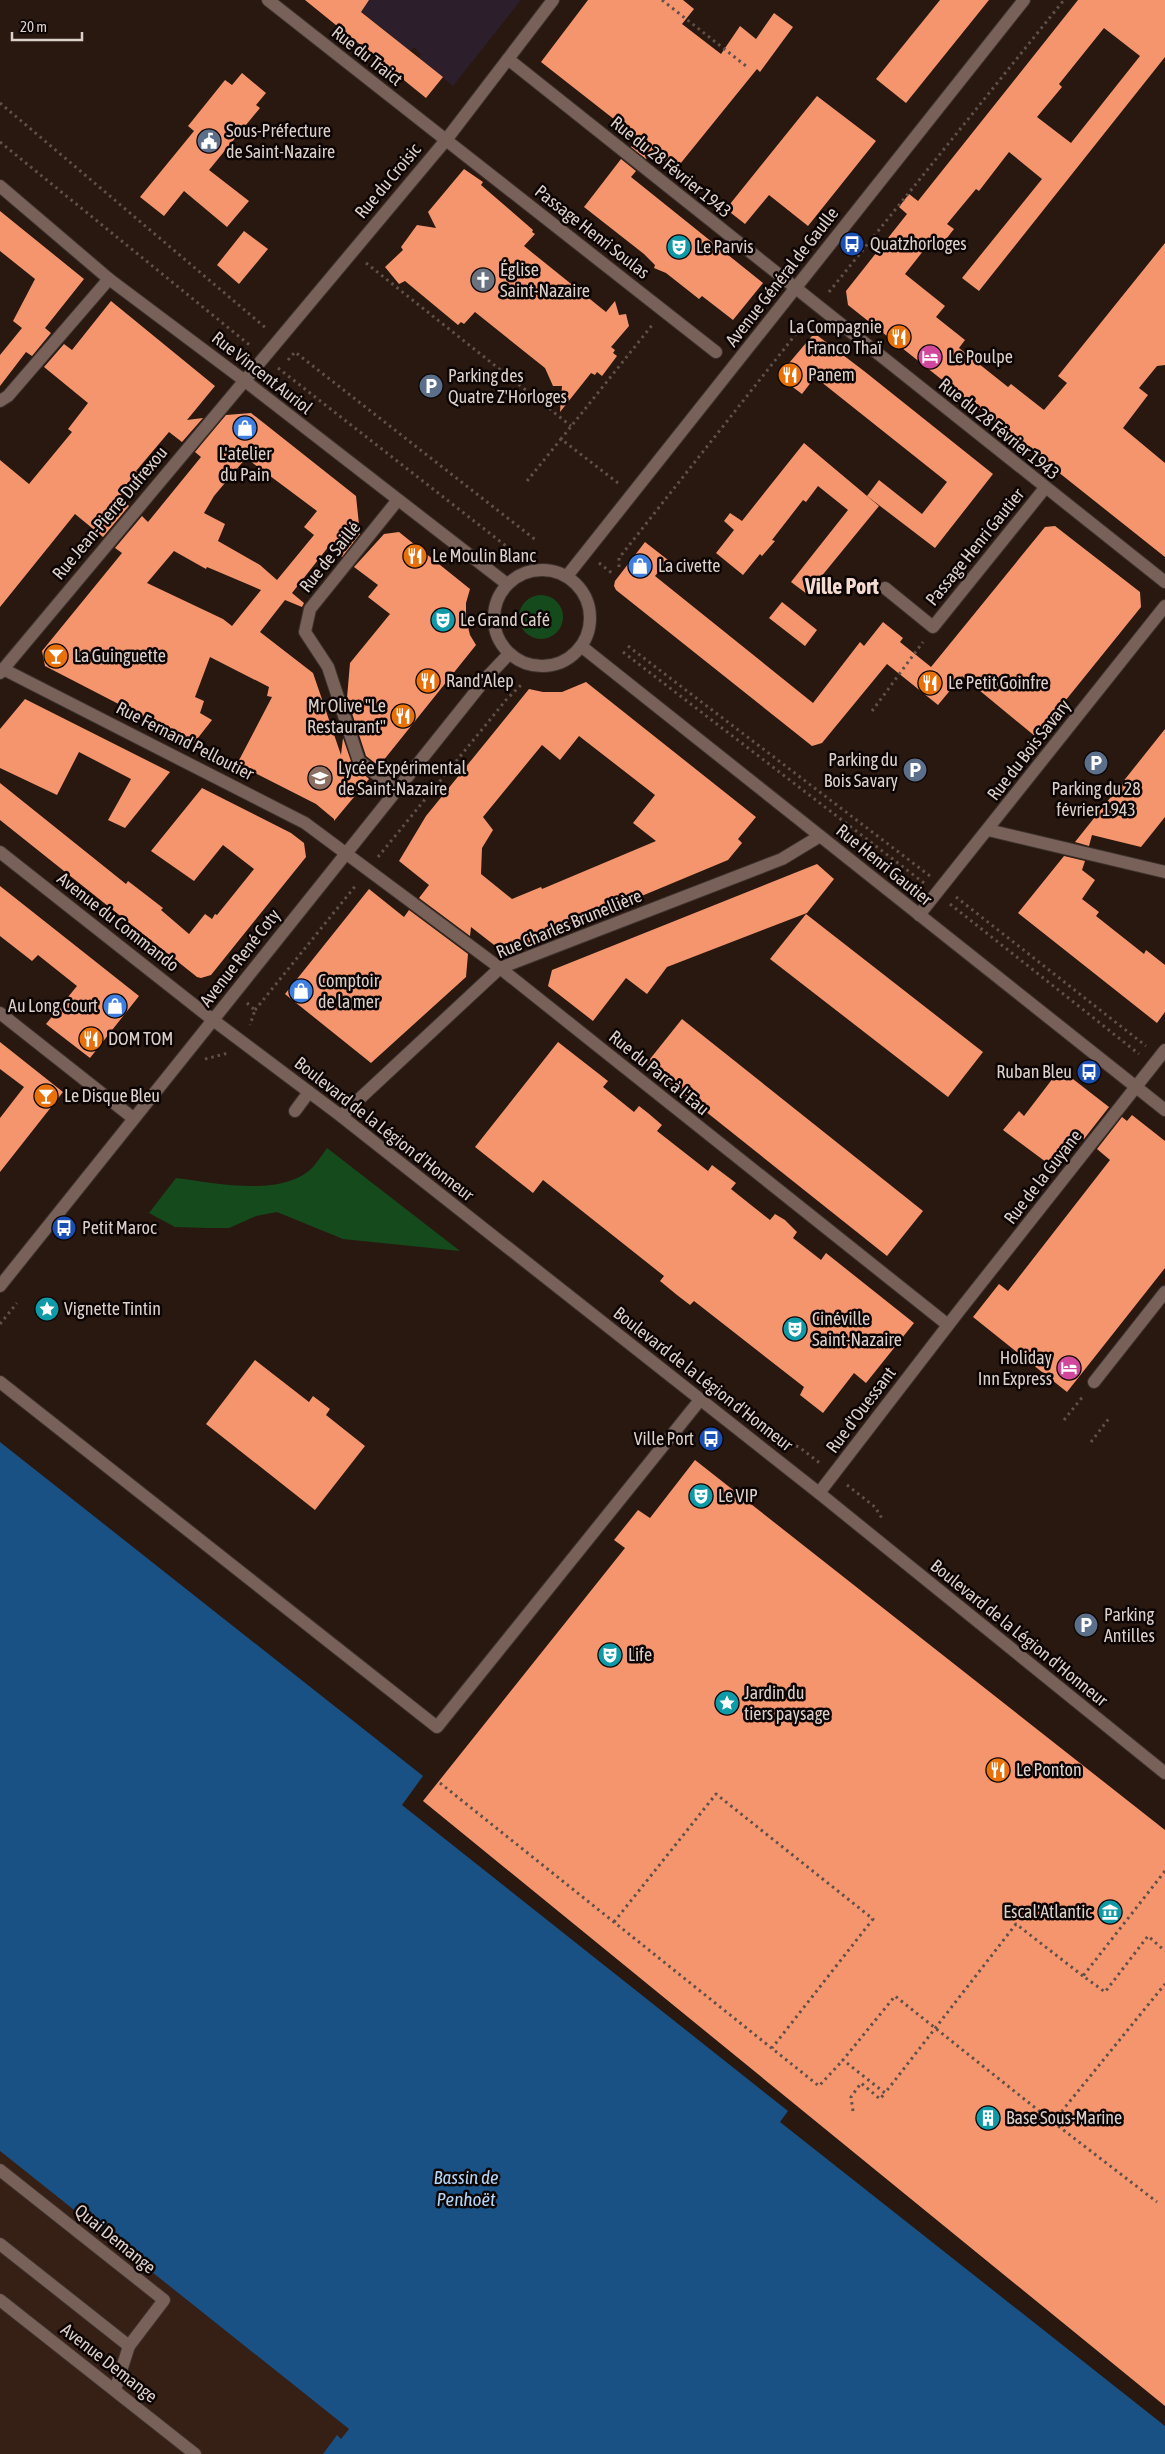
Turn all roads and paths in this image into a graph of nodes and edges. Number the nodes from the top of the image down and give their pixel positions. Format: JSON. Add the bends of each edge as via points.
{"nodes":[{"id":1,"x":268,"y":0,"type":"edge"},
{"id":2,"x":553,"y":0,"type":"edge"},
{"id":3,"x":662,"y":0,"type":"edge"},
{"id":4,"x":1024,"y":0,"type":"edge"},
{"id":5,"x":1064,"y":0,"type":"edge"},
{"id":6,"x":508,"y":59,"type":"junction"},
{"id":7,"x":746,"y":66,"type":"dead end"},
{"id":8,"x":0,"y":103,"type":"edge"},
{"id":9,"x":446,"y":140,"type":"junction"},
{"id":10,"x":0,"y":142,"type":"edge"},
{"id":11,"x":0,"y":186,"type":"edge"},
{"id":12,"x":352,"y":252,"type":"junction"},
{"id":13,"x":109,"y":279,"type":"junction"},
{"id":14,"x":795,"y":288,"type":"junction"},
{"id":15,"x":830,"y":291,"type":"dead end"},
{"id":16,"x":805,"y":324,"type":"dead end"},
{"id":17,"x":267,"y":329,"type":"dead end"},
{"id":18,"x":639,"y":342,"type":"dead end"},
{"id":19,"x":295,"y":352,"type":"dead end"},
{"id":20,"x":716,"y":352,"type":"dead end"},
{"id":21,"x":264,"y":357,"type":"junction"},
{"id":22,"x":244,"y":381,"type":"junction"},
{"id":23,"x":0,"y":401,"type":"edge"},
{"id":24,"x":571,"y":426,"type":"junction"},
{"id":25,"x":561,"y":439,"type":"junction"},
{"id":26,"x":527,"y":482,"type":"dead end"},
{"id":27,"x":1045,"y":488,"type":"junction"},
{"id":28,"x":632,"y":495,"type":"junction"},
{"id":29,"x":397,"y":501,"type":"junction"},
{"id":30,"x":537,"y":541,"type":"dead end"},
{"id":31,"x":506,"y":546,"type":"dead end"},
{"id":32,"x":619,"y":567,"type":"dead end"},
{"id":33,"x":567,"y":576,"type":"junction"},
{"id":34,"x":1165,"y":582,"type":"edge"},
{"id":35,"x":507,"y":584,"type":"junction"},
{"id":36,"x":885,"y":588,"type":"dead end"},
{"id":37,"x":1165,"y":606,"type":"edge"},
{"id":38,"x":933,"y":627,"type":"junction"},
{"id":39,"x":581,"y":646,"type":"junction"},
{"id":40,"x":628,"y":646,"type":"dead end"},
{"id":41,"x":623,"y":652,"type":"dead end"},
{"id":42,"x":509,"y":654,"type":"junction"},
{"id":43,"x":2,"y":671,"type":"edge"},
{"id":44,"x":522,"y":684,"type":"dead end"},
{"id":45,"x":872,"y":711,"type":"dead end"},
{"id":46,"x":397,"y":790,"type":"junction"},
{"id":47,"x":988,"y":830,"type":"junction"},
{"id":48,"x":820,"y":836,"type":"junction"},
{"id":49,"x":0,"y":852,"type":"edge"},
{"id":50,"x":346,"y":852,"type":"junction"},
{"id":51,"x":368,"y":869,"type":"junction"},
{"id":52,"x":1165,"y":872,"type":"edge"},
{"id":53,"x":940,"y":890,"type":"junction"},
{"id":54,"x":919,"y":915,"type":"junction"},
{"id":55,"x":500,"y":968,"type":"junction"},
{"id":56,"x":247,"y":1002,"type":"dead end"},
{"id":57,"x":255,"y":1010,"type":"junction"},
{"id":58,"x":0,"y":1013,"type":"edge"},
{"id":59,"x":213,"y":1020,"type":"junction"},
{"id":60,"x":249,"y":1028,"type":"dead end"},
{"id":61,"x":226,"y":1055,"type":"dead end"},
{"id":62,"x":1159,"y":1058,"type":"edge"},
{"id":63,"x":200,"y":1060,"type":"dead end"},
{"id":64,"x":1136,"y":1087,"type":"junction"},
{"id":65,"x":309,"y":1092,"type":"junction"},
{"id":66,"x":1165,"y":1110,"type":"edge"},
{"id":67,"x":295,"y":1111,"type":"dead end"},
{"id":68,"x":341,"y":1116,"type":"junction"},
{"id":69,"x":133,"y":1118,"type":"junction"},
{"id":70,"x":0,"y":1286,"type":"edge"},
{"id":71,"x":1165,"y":1292,"type":"edge"},
{"id":72,"x":17,"y":1303,"type":"dead end"},
{"id":73,"x":0,"y":1324,"type":"edge"},
{"id":74,"x":948,"y":1325,"type":"junction"},
{"id":75,"x":1094,"y":1382,"type":"joint"},
{"id":76,"x":0,"y":1384,"type":"edge"},
{"id":77,"x":700,"y":1400,"type":"junction"},
{"id":78,"x":1110,"y":1417,"type":"dead end"},
{"id":79,"x":1064,"y":1420,"type":"dead end"},
{"id":80,"x":1090,"y":1442,"type":"dead end"},
{"id":81,"x":819,"y":1493,"type":"junction"},
{"id":82,"x":1165,"y":1773,"type":"edge"},
{"id":83,"x":440,"y":1783,"type":"dead end"},
{"id":84,"x":1165,"y":1871,"type":"edge"},
{"id":85,"x":614,"y":1922,"type":"junction"},
{"id":86,"x":1165,"y":1951,"type":"edge"},
{"id":87,"x":1083,"y":1976,"type":"junction"},
{"id":88,"x":1165,"y":1984,"type":"edge"},
{"id":89,"x":934,"y":2027,"type":"junction"},
{"id":90,"x":772,"y":2048,"type":"junction"},
{"id":91,"x":843,"y":2060,"type":"junction"},
{"id":92,"x":885,"y":2093,"type":"junction"},
{"id":93,"x":853,"y":2111,"type":"dead end"},
{"id":94,"x":1053,"y":2122,"type":"junction"},
{"id":95,"x":0,"y":2170,"type":"edge"},
{"id":96,"x":1157,"y":2202,"type":"dead end"},
{"id":97,"x":0,"y":2244,"type":"edge"},
{"id":98,"x":0,"y":2300,"type":"edge"},
{"id":99,"x":129,"y":2346,"type":"junction"},
{"id":100,"x":115,"y":2390,"type":"junction"},
{"id":101,"x":195,"y":2454,"type":"edge"}],
"edges":[{"from":1,"to":9,"type":"street","name":"Rue du Traict"},
{"from":2,"to":6,"type":"street","name":"Rue du Croisic"},
{"from":3,"to":7,"type":"path"},
{"from":4,"to":14,"type":"street","name":"Avenue Général de Gaulle"},
{"from":5,"to":15,"type":"path"},
{"from":6,"to":9,"type":"street","name":"Rue du Croisic"},
{"from":6,"to":14,"type":"street","name":"Rue du 28 Février 1943"},
{"from":8,"to":17,"type":"path"},
{"from":9,"to":12,"type":"street","name":"Rue du Croisic"},
{"from":9,"to":20,"type":"street","name":"Passage Henri Soulas"},
{"from":10,"to":21,"type":"path"},
{"from":11,"to":13,"type":"street","name":"Rue Vincent Auriol"},
{"from":12,"to":21,"type":"street","name":"Rue du Croisic"},
{"from":12,"to":24,"type":"path"},
{"from":13,"to":22,"type":"street","name":"Rue Vincent Auriol"},
{"from":13,"to":23,"type":"street","via":[[8,396]]},
{"from":14,"to":27,"type":"street","name":"Rue du 28 Février 1943"},
{"from":14,"to":28,"type":"street","name":"Avenue Général de Gaulle"},
{"from":16,"to":32,"type":"path","via":[[619,558]]},
{"from":18,"to":24,"type":"path"},
{"from":19,"to":30,"type":"path"},
{"from":21,"to":22,"type":"street","name":"Rue du Croisic"},
{"from":21,"to":31,"type":"path"},
{"from":22,"to":29,"type":"street","name":"Rue Vincent Auriol"},
{"from":22,"to":43,"type":"street","name":"Rue Jean-Pierre Dufrexou"},
{"from":24,"to":25,"type":"path"},
{"from":25,"to":26,"type":"path"},
{"from":25,"to":28,"type":"path"},
{"from":27,"to":34,"type":"street","name":"Rue du 28 Février 1943"},
{"from":27,"to":38,"type":"street","name":"Passage Henri Gautier"},
{"from":28,"to":33,"type":"street","name":"Avenue Général de Gaulle"},
{"from":29,"to":35,"type":"street","name":"Rue Vincent Auriol"},
{"from":29,"to":46,"type":"street","name":"Rue de Saillé","via":[[310,609],[305,632],[328,668],[359,761]]},
{"from":33,"to":35,"type":"street","via":[[552,570],[536,570],[520,574]]},
{"from":33,"to":39,"type":"street","via":[[578,584],[589,608],[588,634]]},
{"from":35,"to":42,"type":"street","via":[[498,597],[494,628],[499,642]]},
{"from":36,"to":38,"type":"street","name":"Passage Henri Gautier"},
{"from":37,"to":47,"type":"street","name":"Rue du Bois Savary"},
{"from":38,"to":45,"type":"path"},
{"from":39,"to":42,"type":"street","via":[[570,658],[547,666],[523,663]]},
{"from":39,"to":48,"type":"street","name":"Rue Henri Gautier"},
{"from":40,"to":53,"type":"path"},
{"from":41,"to":53,"type":"path"},
{"from":42,"to":46,"type":"street","name":"Avenue René Coty"},
{"from":43,"to":50,"type":"street","name":"Rue Fernand Pelloutier","via":[[305,823]]},
{"from":44,"to":51,"type":"path"},
{"from":46,"to":50,"type":"street","name":"Avenue René Coty"},
{"from":47,"to":52,"type":"street"},
{"from":47,"to":53,"type":"street","name":"Rue du Bois Savary"},
{"from":48,"to":54,"type":"street","name":"Rue Henri Gautier"},
{"from":48,"to":55,"type":"street","name":"Rue Charles Brunellière","via":[[782,859]]},
{"from":49,"to":59,"type":"street","name":"Avenue du Commando"},
{"from":50,"to":51,"type":"street","name":"Rue du Parc à l'Eau"},
{"from":50,"to":59,"type":"street","name":"Avenue René Coty"},
{"from":51,"to":55,"type":"street","name":"Rue du Parc à l'Eau"},
{"from":51,"to":57,"type":"path"},
{"from":53,"to":54,"type":"street","name":"Rue du Bois Savary"},
{"from":53,"to":62,"type":"path"},
{"from":53,"to":62,"type":"path"},
{"from":54,"to":64,"type":"street","name":"Rue Henri Gautier"},
{"from":55,"to":68,"type":"street","name":"Rue Charles Brunellière"},
{"from":55,"to":74,"type":"street","name":"Rue du Parc à l'Eau"},
{"from":56,"to":57,"type":"path"},
{"from":57,"to":60,"type":"path"},
{"from":58,"to":69,"type":"street"},
{"from":59,"to":65,"type":"street","name":"Boulevard de la Légion d'Honneur"},
{"from":59,"to":69,"type":"street","name":"Avenue René Coty"},
{"from":61,"to":63,"type":"path"},
{"from":62,"to":64,"type":"street","name":"Rue de la Guyane"},
{"from":64,"to":66,"type":"street","name":"Rue Henri Gautier"},
{"from":64,"to":74,"type":"street","name":"Rue de la Guyane"},
{"from":65,"to":67,"type":"street"},
{"from":65,"to":68,"type":"street","name":"Boulevard de la Légion d'Honneur"},
{"from":68,"to":77,"type":"street","name":"Boulevard de la Légion d'Honneur"},
{"from":69,"to":70,"type":"street","name":"Avenue René Coty"},
{"from":71,"to":75,"type":"street"},
{"from":72,"to":73,"type":"path"},
{"from":74,"to":81,"type":"street","name":"Rue d'Ouessant"},
{"from":75,"to":79,"type":"path"},
{"from":76,"to":77,"type":"street","via":[[437,1727]]},
{"from":77,"to":81,"type":"street","name":"Boulevard de la Légion d'Honneur"},
{"from":78,"to":80,"type":"path"},
{"from":81,"to":82,"type":"street","name":"Boulevard de la Légion d'Honneur"},
{"from":83,"to":85,"type":"path"},
{"from":84,"to":87,"type":"path"},
{"from":85,"to":90,"type":"path"},
{"from":85,"to":90,"type":"path","via":[[716,1794],[843,1895],[873,1919]]},
{"from":86,"to":87,"type":"path","via":[[1148,1936],[1105,1992]]},
{"from":87,"to":89,"type":"path","via":[[1016,1924]]},
{"from":88,"to":94,"type":"path"},
{"from":89,"to":91,"type":"path","via":[[895,1996]]},
{"from":89,"to":92,"type":"path"},
{"from":89,"to":94,"type":"path"},
{"from":90,"to":91,"type":"path","via":[[820,2086]]},
{"from":91,"to":92,"type":"path"},
{"from":92,"to":93,"type":"path","via":[[880,2099],[860,2083],[851,2097]]},
{"from":94,"to":96,"type":"path"},
{"from":95,"to":99,"type":"street","name":"Quai Demange","via":[[164,2300]]},
{"from":97,"to":99,"type":"street"},
{"from":98,"to":100,"type":"street","name":"Avenue Demange"},
{"from":99,"to":100,"type":"street"},
{"from":100,"to":101,"type":"street","name":"Avenue Demange"}]}
